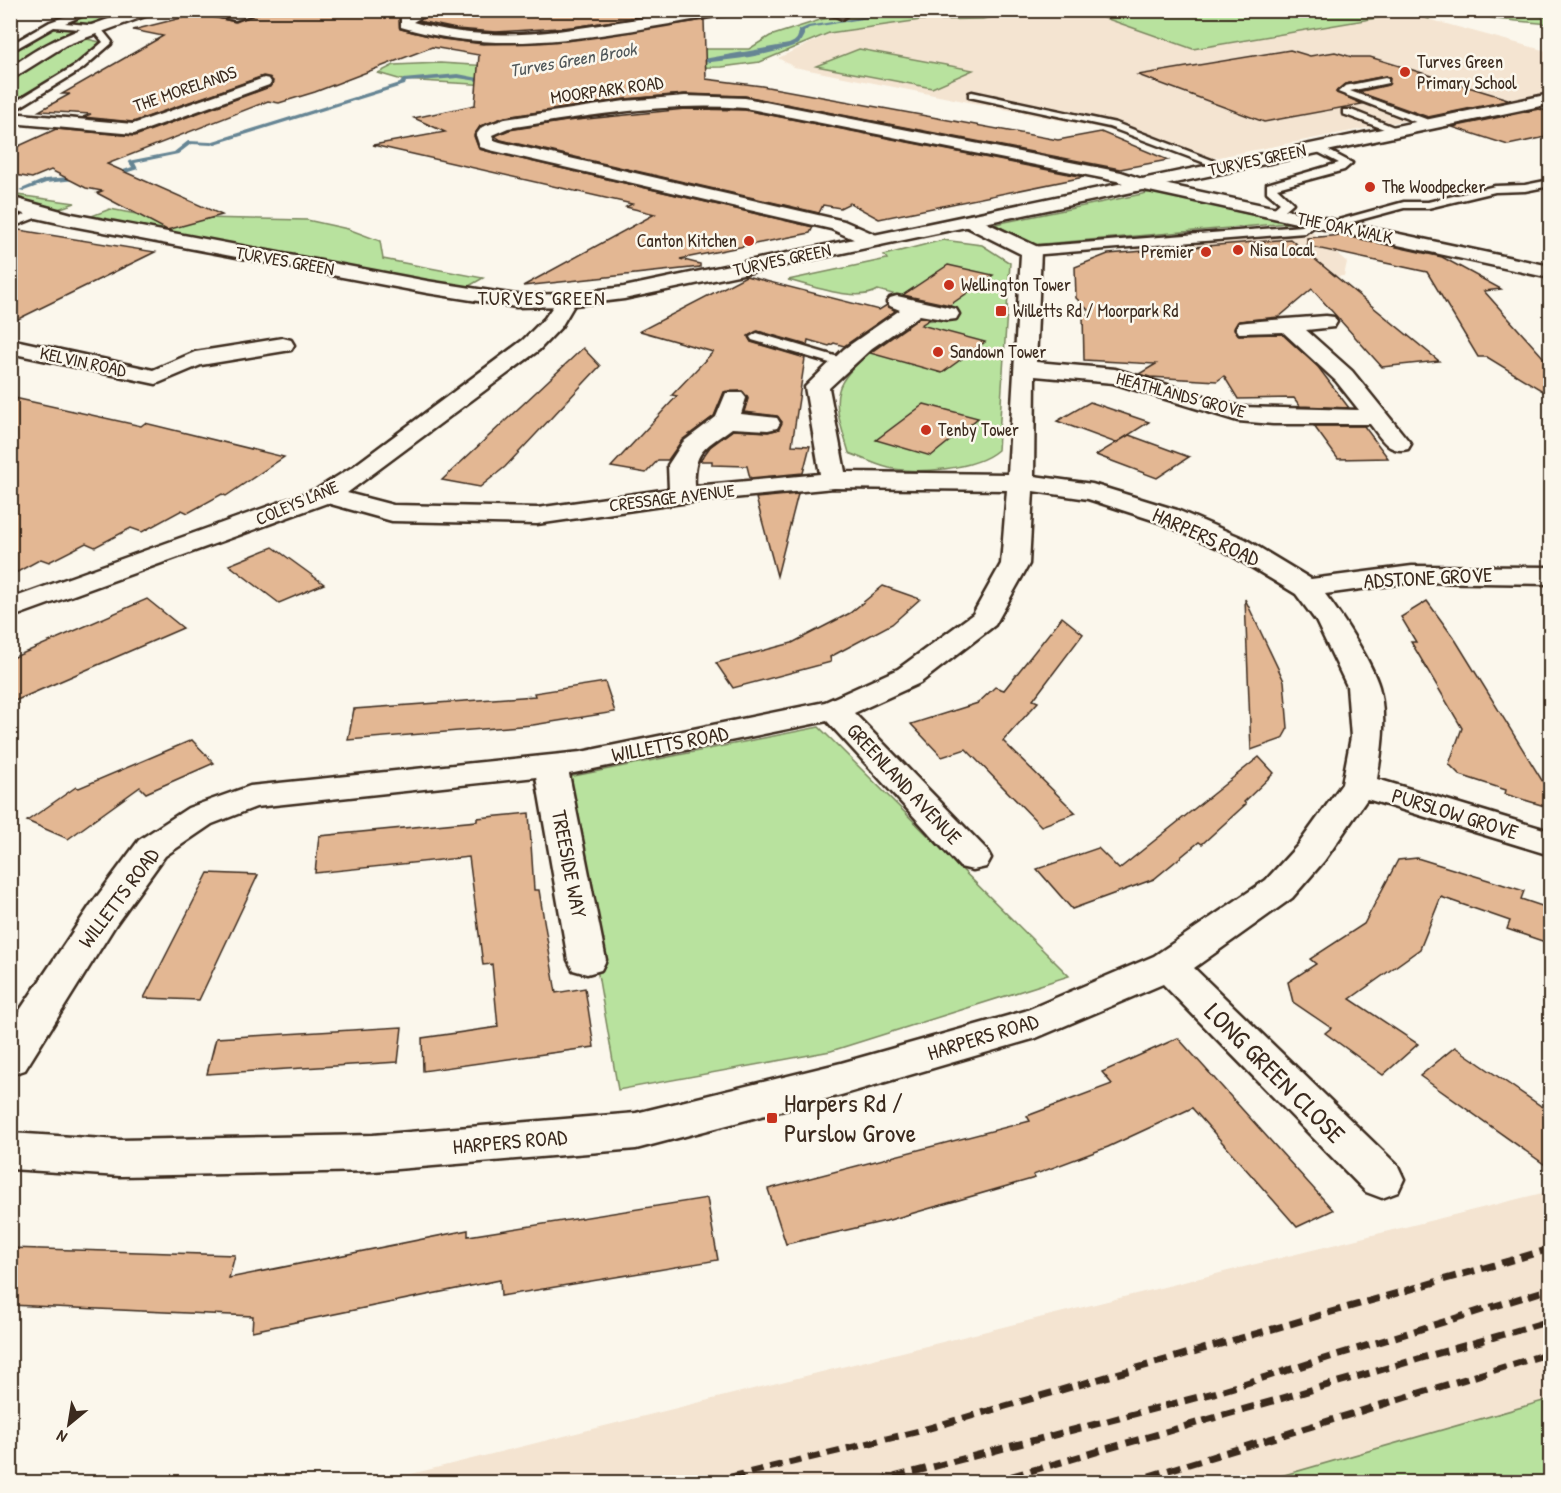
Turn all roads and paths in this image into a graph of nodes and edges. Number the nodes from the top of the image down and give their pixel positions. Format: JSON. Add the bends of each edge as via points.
{"nodes":[{"id":1,"x":92,"y":10,"type":"edge"},
{"id":2,"x":156,"y":10,"type":"edge"},
{"id":3,"x":196,"y":10,"type":"edge"},
{"id":4,"x":260,"y":10,"type":"edge"},
{"id":5,"x":427,"y":10,"type":"edge"},
{"id":6,"x":729,"y":10,"type":"edge"},
{"id":7,"x":827,"y":10,"type":"edge"},
{"id":8,"x":1542,"y":10,"type":"edge"},
{"id":9,"x":1551,"y":13,"type":"edge"},
{"id":10,"x":843,"y":16,"type":"dead end"},
{"id":11,"x":53,"y":24,"type":"junction"},
{"id":12,"x":96,"y":28,"type":"junction"},
{"id":13,"x":10,"y":49,"type":"edge"},
{"id":14,"x":10,"y":76,"type":"edge"},
{"id":15,"x":243,"y":78,"type":"dead end"},
{"id":16,"x":1385,"y":81,"type":"dead end"},
{"id":17,"x":972,"y":95,"type":"dead end"},
{"id":18,"x":1551,"y":99,"type":"edge"},
{"id":19,"x":10,"y":110,"type":"edge"},
{"id":20,"x":1347,"y":112,"type":"dead end"},
{"id":21,"x":10,"y":118,"type":"edge"},
{"id":22,"x":1430,"y":124,"type":"junction"},
{"id":23,"x":1399,"y":131,"type":"junction"},
{"id":24,"x":1318,"y":148,"type":"junction"},
{"id":25,"x":1225,"y":167,"type":"junction"},
{"id":26,"x":1551,"y":183,"type":"edge"},
{"id":27,"x":1140,"y":184,"type":"junction"},
{"id":28,"x":10,"y":202,"type":"edge"},
{"id":29,"x":39,"y":213,"type":"junction"},
{"id":30,"x":1275,"y":213,"type":"junction"},
{"id":31,"x":970,"y":221,"type":"junction"},
{"id":32,"x":1323,"y":223,"type":"junction"},
{"id":33,"x":10,"y":225,"type":"edge"},
{"id":34,"x":874,"y":241,"type":"junction"},
{"id":35,"x":1031,"y":251,"type":"junction"},
{"id":36,"x":1551,"y":272,"type":"edge"},
{"id":37,"x":567,"y":300,"type":"junction"},
{"id":38,"x":897,"y":302,"type":"dead end"},
{"id":39,"x":917,"y":308,"type":"junction"},
{"id":40,"x":948,"y":314,"type":"dead end"},
{"id":41,"x":1326,"y":322,"type":"dead end"},
{"id":42,"x":1289,"y":326,"type":"junction"},
{"id":43,"x":1247,"y":328,"type":"dead end"},
{"id":44,"x":757,"y":337,"type":"dead end"},
{"id":45,"x":283,"y":345,"type":"dead end"},
{"id":46,"x":10,"y":346,"type":"edge"},
{"id":47,"x":840,"y":362,"type":"junction"},
{"id":48,"x":1024,"y":368,"type":"junction"},
{"id":49,"x":156,"y":377,"type":"junction"},
{"id":50,"x":136,"y":389,"type":"dead end"},
{"id":51,"x":1376,"y":417,"type":"junction"},
{"id":52,"x":768,"y":423,"type":"dead end"},
{"id":53,"x":1399,"y":444,"type":"dead end"},
{"id":54,"x":834,"y":480,"type":"junction"},
{"id":55,"x":1021,"y":482,"type":"junction"},
{"id":56,"x":326,"y":495,"type":"junction"},
{"id":57,"x":682,"y":495,"type":"junction"},
{"id":58,"x":1551,"y":575,"type":"edge"},
{"id":59,"x":1306,"y":588,"type":"junction"},
{"id":60,"x":10,"y":609,"type":"edge"},
{"id":61,"x":834,"y":710,"type":"junction"},
{"id":62,"x":551,"y":767,"type":"junction"},
{"id":63,"x":1359,"y":784,"type":"junction"},
{"id":64,"x":1551,"y":843,"type":"edge"},
{"id":65,"x":973,"y":858,"type":"dead end"},
{"id":66,"x":587,"y":960,"type":"dead end"},
{"id":67,"x":1168,"y":966,"type":"junction"},
{"id":68,"x":10,"y":1059,"type":"edge"},
{"id":69,"x":10,"y":1151,"type":"edge"},
{"id":70,"x":1382,"y":1179,"type":"dead end"}],
"edges":[{"from":1,"to":11,"type":"lane"},
{"from":2,"to":12,"type":"street"},
{"from":3,"to":4,"type":"lane","via":[[235,17]]},
{"from":5,"to":6,"type":"street","via":[[412,16],[406,24],[462,37],[513,40],[543,39]]},
{"from":7,"to":10,"type":"lane"},
{"from":8,"to":9,"type":"street"},
{"from":11,"to":12,"type":"lane"},
{"from":11,"to":13,"type":"lane"},
{"from":12,"to":14,"type":"street","via":[[70,36],[35,55]]},
{"from":12,"to":19,"type":"lane","via":[[108,42],[79,67]]},
{"from":15,"to":21,"type":"street","name":"THE MORELANDS","via":[[272,83],[134,129]]},
{"from":16,"to":22,"type":"lane","via":[[1343,92]]},
{"from":17,"to":25,"type":"lane","via":[[1112,125]]},
{"from":18,"to":22,"type":"street","name":"TURVES GREEN"},
{"from":20,"to":23,"type":"lane"},
{"from":22,"to":23,"type":"street","name":"TURVES GREEN"},
{"from":23,"to":24,"type":"street","name":"TURVES GREEN"},
{"from":24,"to":25,"type":"street","name":"TURVES GREEN"},
{"from":24,"to":30,"type":"lane","via":[[1347,162],[1340,168],[1271,186],[1287,203]]},
{"from":25,"to":27,"type":"street","name":"TURVES GREEN"},
{"from":26,"to":32,"type":"lane","via":[[1495,189],[1428,205],[1404,204]]},
{"from":27,"to":30,"type":"street","name":"THE OAK WALK"},
{"from":27,"to":31,"type":"street","name":"TURVES GREEN"},
{"from":27,"to":34,"type":"street","name":"MOORPARK ROAD","via":[[1121,177],[745,103],[708,99],[666,100],[505,124],[484,135],[486,143],[496,146],[837,225]]},
{"from":28,"to":29,"type":"street","name":"TURVES GREEN"},
{"from":29,"to":33,"type":"lane"},
{"from":29,"to":37,"type":"street","name":"TURVES GREEN","via":[[427,287],[516,301]]},
{"from":30,"to":32,"type":"street","name":"THE OAK WALK"},
{"from":31,"to":34,"type":"street","name":"TURVES GREEN"},
{"from":31,"to":35,"type":"street"},
{"from":32,"to":35,"type":"lane","via":[[1305,229]]},
{"from":32,"to":36,"type":"street","name":"THE OAK WALK"},
{"from":34,"to":37,"type":"street","name":"TURVES GREEN","via":[[624,293]]},
{"from":35,"to":48,"type":"street","name":"WILLETTS ROAD"},
{"from":37,"to":56,"type":"street","name":"COLEYS LANE","via":[[531,345]]},
{"from":38,"to":39,"type":"street"},
{"from":39,"to":40,"type":"street"},
{"from":39,"to":47,"type":"street","via":[[873,335]]},
{"from":41,"to":42,"type":"street"},
{"from":42,"to":43,"type":"street"},
{"from":42,"to":51,"type":"street","via":[[1344,376]]},
{"from":44,"to":47,"type":"lane"},
{"from":45,"to":49,"type":"street","name":"KELVIN ROAD","via":[[195,359]]},
{"from":46,"to":49,"type":"street","name":"KELVIN ROAD"},
{"from":47,"to":54,"type":"street","via":[[817,387]]},
{"from":48,"to":51,"type":"street","name":"HEATHLANDS GROVE","via":[[1115,376],[1238,414]]},
{"from":48,"to":55,"type":"street","name":"WILLETTS ROAD"},
{"from":49,"to":50,"type":"street","name":"KELVIN ROAD"},
{"from":51,"to":53,"type":"street"},
{"from":52,"to":57,"type":"street","via":[[731,409],[692,447],[681,465]]},
{"from":54,"to":55,"type":"street","name":"CRESSAGE AVENUE"},
{"from":54,"to":57,"type":"street","name":"CRESSAGE AVENUE"},
{"from":55,"to":59,"type":"street","name":"HARPERS ROAD","via":[[1092,492],[1168,516],[1235,545]]},
{"from":55,"to":61,"type":"street","name":"WILLETTS ROAD","via":[[1015,564],[985,619],[909,676]]},
{"from":56,"to":57,"type":"street","name":"CRESSAGE AVENUE","via":[[392,513],[537,516]]},
{"from":56,"to":60,"type":"street","name":"COLEYS LANE"},
{"from":58,"to":59,"type":"street","name":"ADSTONE GROVE","via":[[1412,574]]},
{"from":59,"to":63,"type":"street","name":"HARPERS ROAD","via":[[1330,620],[1364,686],[1367,737]]},
{"from":61,"to":62,"type":"street","name":"WILLETTS ROAD"},
{"from":61,"to":65,"type":"street","name":"GREENLAND AVENUE"},
{"from":62,"to":66,"type":"street","name":"TREESIDE WAY"},
{"from":62,"to":68,"type":"street","name":"WILLETTS ROAD","via":[[250,797],[200,816],[152,848],[103,915]]},
{"from":63,"to":64,"type":"street","name":"PURSLOW GROVE"},
{"from":63,"to":67,"type":"street","name":"HARPERS ROAD","via":[[1311,853],[1279,890]]},
{"from":67,"to":69,"type":"street","name":"HARPERS ROAD","via":[[1036,1023],[636,1131],[373,1153],[120,1158]]},
{"from":67,"to":70,"type":"street","name":"LONG GREEN CLOSE"}]}
